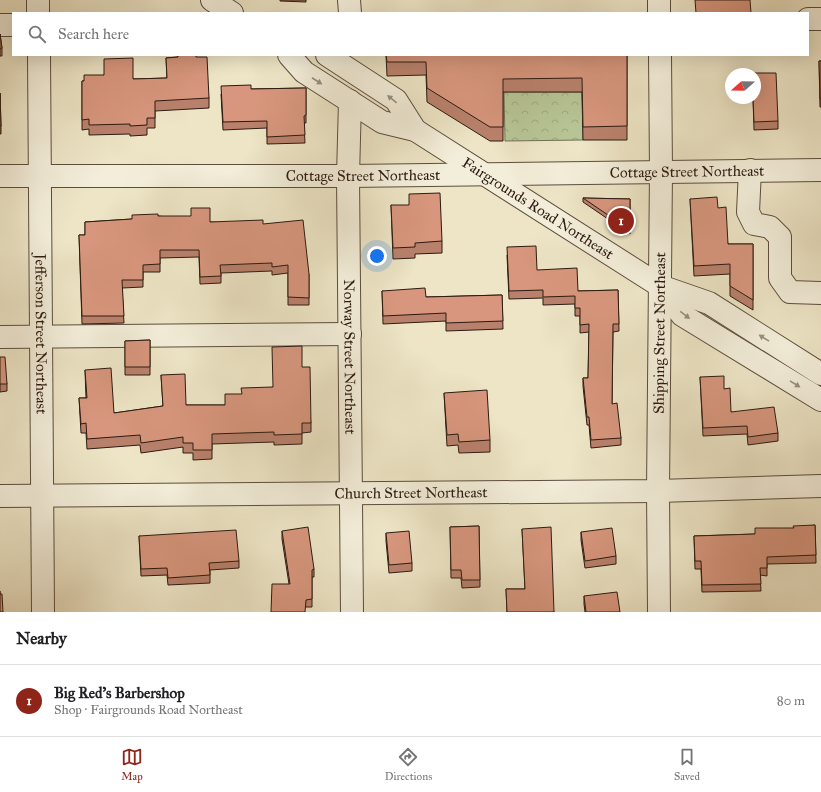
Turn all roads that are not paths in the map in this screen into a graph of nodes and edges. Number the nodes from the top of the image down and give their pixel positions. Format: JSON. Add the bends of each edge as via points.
{"nodes":[{"id":1,"x":38,"y":0,"type":"edge"},
{"id":2,"x":212,"y":0,"type":"edge"},
{"id":3,"x":349,"y":0,"type":"edge"},
{"id":4,"x":659,"y":0,"type":"edge"},
{"id":5,"x":38,"y":12,"type":"edge"},
{"id":6,"x":230,"y":12,"type":"edge"},
{"id":7,"x":350,"y":12,"type":"edge"},
{"id":8,"x":659,"y":12,"type":"edge"},
{"id":9,"x":809,"y":19,"type":"edge"},
{"id":10,"x":821,"y":19,"type":"edge"},
{"id":11,"x":0,"y":25,"type":"edge"},
{"id":12,"x":12,"y":25,"type":"edge"},
{"id":13,"x":38,"y":56,"type":"edge"},
{"id":14,"x":290,"y":56,"type":"edge"},
{"id":15,"x":330,"y":56,"type":"edge"},
{"id":16,"x":660,"y":56,"type":"edge"},
{"id":17,"x":351,"y":63,"type":"edge"},
{"id":18,"x":350,"y":101,"type":"junction"},
{"id":19,"x":415,"y":130,"type":"junction"},
{"id":20,"x":750,"y":170,"type":"junction"},
{"id":21,"x":821,"y":170,"type":"edge"},
{"id":22,"x":661,"y":171,"type":"junction"},
{"id":23,"x":486,"y":174,"type":"junction"},
{"id":24,"x":0,"y":176,"type":"edge"},
{"id":25,"x":39,"y":176,"type":"junction"},
{"id":26,"x":348,"y":176,"type":"junction"},
{"id":27,"x":660,"y":286,"type":"junction"},
{"id":28,"x":821,"y":292,"type":"edge"},
{"id":29,"x":350,"y":334,"type":"junction"},
{"id":30,"x":0,"y":337,"type":"edge"},
{"id":31,"x":41,"y":337,"type":"junction"},
{"id":32,"x":821,"y":374,"type":"edge"},
{"id":33,"x":821,"y":400,"type":"edge"},
{"id":34,"x":821,"y":486,"type":"edge"},
{"id":35,"x":658,"y":492,"type":"junction"},
{"id":36,"x":351,"y":493,"type":"junction"},
{"id":37,"x":0,"y":496,"type":"edge"},
{"id":38,"x":42,"y":496,"type":"junction"},
{"id":39,"x":43,"y":612,"type":"edge"},
{"id":40,"x":352,"y":612,"type":"edge"},
{"id":41,"x":659,"y":612,"type":"edge"}],
"edges":[{"from":1,"to":5,"type":"street"},
{"from":2,"to":6,"type":"street"},
{"from":3,"to":7,"type":"street"},
{"from":4,"to":8,"type":"street"},
{"from":9,"to":10,"type":"street"},
{"from":11,"to":12,"type":"street"},
{"from":13,"to":25,"type":"street","name":"Jefferson Street Northeast"},
{"from":14,"to":18,"type":"street","name":"Fairgrounds Road Northeast","one_way":true,"via":[[304,72]]},
{"from":15,"to":17,"type":"street","name":"Fairgrounds Road Northeast"},
{"from":16,"to":22,"type":"street","name":"Shipping Street Northeast"},
{"from":19,"to":17,"type":"street","name":"Fairgrounds Road Northeast","one_way":true,"via":[[396,100]]},
{"from":18,"to":19,"type":"street","name":"Fairgrounds Road Northeast","via":[[382,122]]},
{"from":18,"to":26,"type":"street","name":"Norway Street Northeast"},
{"from":19,"to":23,"type":"street","name":"Fairgrounds Road Northeast"},
{"from":20,"to":21,"type":"street","name":"Cottage Street Northeast"},
{"from":20,"to":22,"type":"street","name":"Cottage Street Northeast"},
{"from":20,"to":28,"type":"street","via":[[748,212],[754,224],[770,226],[780,237],[780,278],[790,292]]},
{"from":22,"to":23,"type":"street","name":"Cottage Street Northeast"},
{"from":22,"to":27,"type":"street","name":"Shipping Street Northeast"},
{"from":23,"to":26,"type":"street","name":"Cottage Street Northeast"},
{"from":23,"to":27,"type":"street","name":"Fairgrounds Road Northeast"},
{"from":24,"to":25,"type":"street","name":"Cottage Street Northeast"},
{"from":25,"to":26,"type":"street","name":"Cottage Street Northeast"},
{"from":25,"to":31,"type":"street","name":"Jefferson Street Northeast"},
{"from":26,"to":29,"type":"street","name":"Norway Street Northeast"},
{"from":32,"to":27,"type":"street","name":"Fairgrounds Road Northeast","one_way":true,"via":[[709,303]]},
{"from":27,"to":33,"type":"street","name":"Fairgrounds Road Northeast","one_way":true,"via":[[682,315]]},
{"from":27,"to":35,"type":"street","name":"Shipping Street Northeast"},
{"from":29,"to":31,"type":"street"},
{"from":29,"to":36,"type":"street","name":"Norway Street Northeast"},
{"from":30,"to":31,"type":"street"},
{"from":31,"to":38,"type":"street","name":"Jefferson Street Northeast"},
{"from":34,"to":35,"type":"street","name":"Church Street Northeast"},
{"from":35,"to":36,"type":"street","name":"Church Street Northeast"},
{"from":35,"to":41,"type":"street","name":"Shipping Street Northeast"},
{"from":36,"to":38,"type":"street","name":"Church Street Northeast"},
{"from":36,"to":40,"type":"street","name":"Norway Street Northeast"},
{"from":37,"to":38,"type":"street","name":"Church Street Northeast"},
{"from":38,"to":39,"type":"street","name":"Jefferson Street Northeast"}]}
